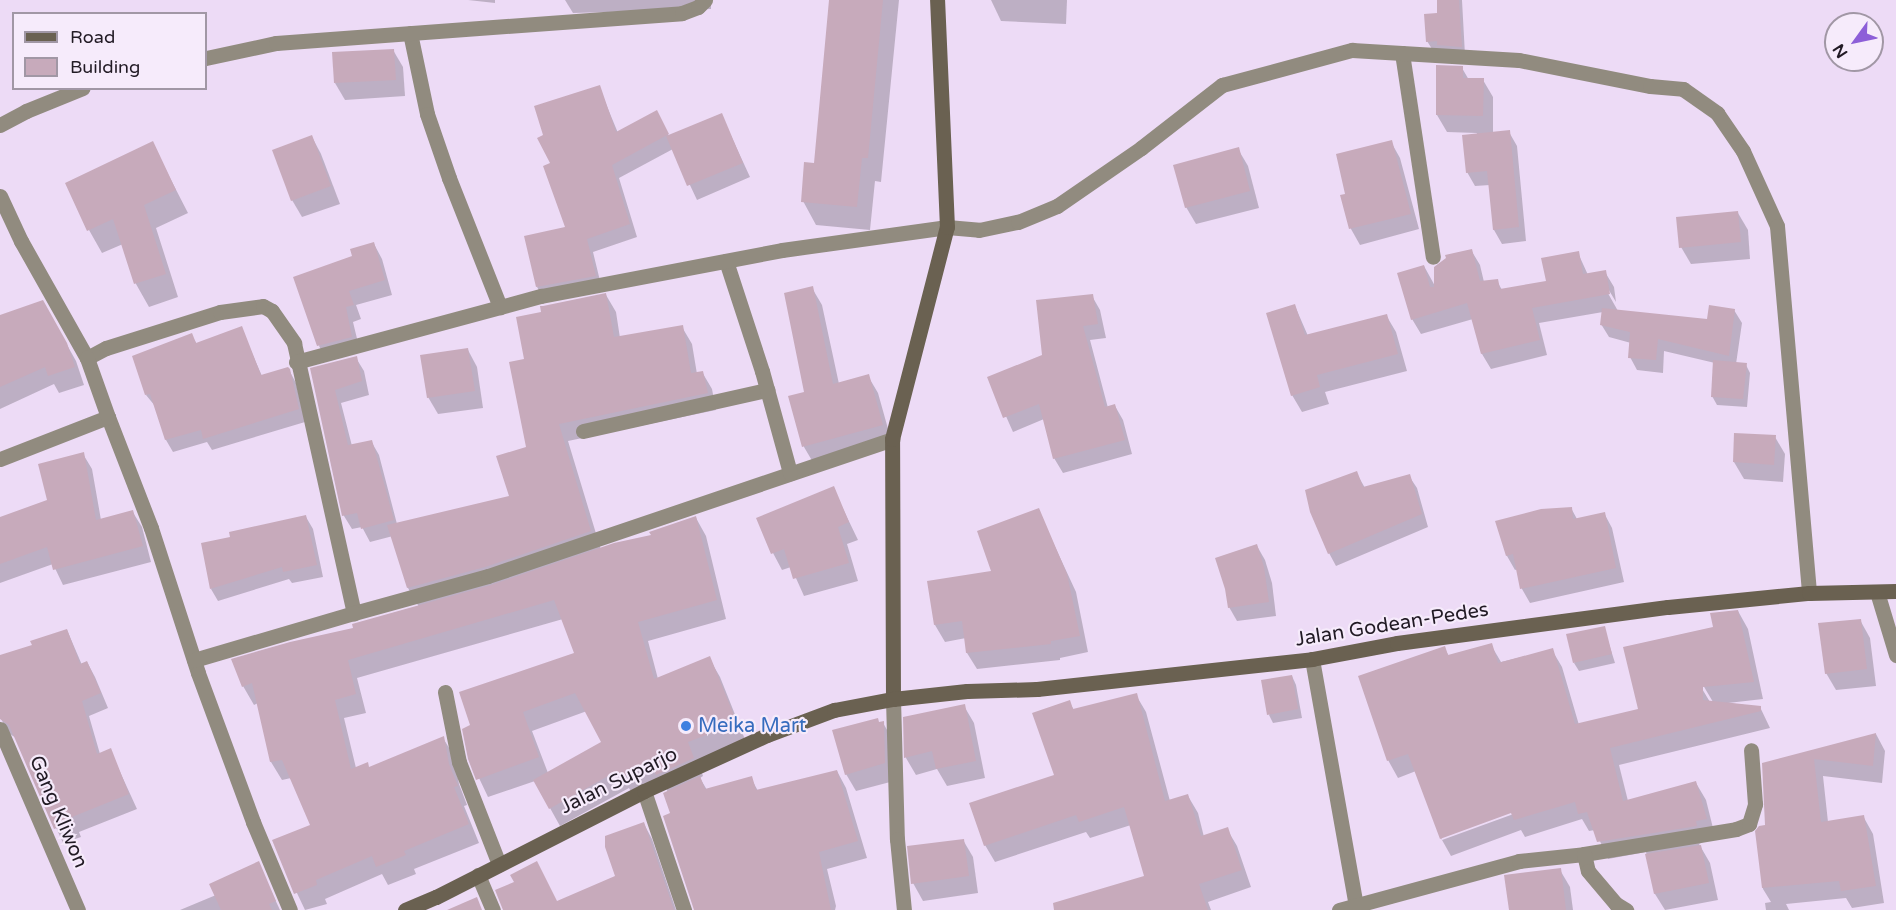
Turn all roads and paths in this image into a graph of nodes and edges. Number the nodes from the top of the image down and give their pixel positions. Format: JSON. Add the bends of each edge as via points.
{"nodes":[{"id":1,"x":705,"y":0,"type":"edge"},
{"id":2,"x":937,"y":0,"type":"edge"},
{"id":3,"x":410,"y":33,"type":"junction"},
{"id":4,"x":1402,"y":53,"type":"junction"},
{"id":5,"x":207,"y":58,"type":"edge"},
{"id":6,"x":78,"y":90,"type":"edge"},
{"id":7,"x":0,"y":125,"type":"edge"},
{"id":8,"x":0,"y":196,"type":"edge"},
{"id":9,"x":947,"y":227,"type":"junction"},
{"id":10,"x":1433,"y":257,"type":"dead end"},
{"id":11,"x":726,"y":261,"type":"junction"},
{"id":12,"x":500,"y":307,"type":"junction"},
{"id":13,"x":87,"y":358,"type":"junction"},
{"id":14,"x":297,"y":362,"type":"junction"},
{"id":15,"x":767,"y":390,"type":"junction"},
{"id":16,"x":108,"y":417,"type":"junction"},
{"id":17,"x":583,"y":431,"type":"dead end"},
{"id":18,"x":892,"y":439,"type":"junction"},
{"id":19,"x":0,"y":459,"type":"edge"},
{"id":20,"x":790,"y":473,"type":"junction"},
{"id":21,"x":1896,"y":591,"type":"edge"},
{"id":22,"x":1877,"y":592,"type":"junction"},
{"id":23,"x":1809,"y":593,"type":"junction"},
{"id":24,"x":354,"y":612,"type":"junction"},
{"id":25,"x":1896,"y":656,"type":"edge"},
{"id":26,"x":1312,"y":659,"type":"junction"},
{"id":27,"x":194,"y":660,"type":"junction"},
{"id":28,"x":446,"y":692,"type":"dead end"},
{"id":29,"x":893,"y":699,"type":"junction"},
{"id":30,"x":0,"y":729,"type":"edge"},
{"id":31,"x":1750,"y":750,"type":"dead end"},
{"id":32,"x":644,"y":791,"type":"junction"},
{"id":33,"x":1584,"y":854,"type":"junction"},
{"id":34,"x":499,"y":864,"type":"junction"},
{"id":35,"x":478,"y":875,"type":"junction"},
{"id":36,"x":1356,"y":906,"type":"junction"},
{"id":37,"x":78,"y":910,"type":"edge"},
{"id":38,"x":290,"y":910,"type":"edge"},
{"id":39,"x":405,"y":910,"type":"edge"},
{"id":40,"x":493,"y":910,"type":"edge"},
{"id":41,"x":684,"y":910,"type":"edge"},
{"id":42,"x":904,"y":910,"type":"edge"},
{"id":43,"x":1339,"y":910,"type":"edge"},
{"id":44,"x":1626,"y":910,"type":"edge"}],
"edges":[{"from":1,"to":3,"type":"street","via":[[682,13]]},
{"from":2,"to":9,"type":"main road"},
{"from":3,"to":5,"type":"street","via":[[276,44]]},
{"from":3,"to":12,"type":"street","via":[[427,114]]},
{"from":4,"to":9,"type":"street","via":[[1352,50],[1222,85],[1057,206],[1018,222],[979,230]]},
{"from":4,"to":10,"type":"street"},
{"from":4,"to":23,"type":"street","via":[[1519,60],[1683,89],[1717,113],[1743,151],[1777,226]]},
{"from":6,"to":7,"type":"street"},
{"from":8,"to":13,"type":"street"},
{"from":9,"to":11,"type":"street"},
{"from":9,"to":18,"type":"main road"},
{"from":11,"to":12,"type":"street"},
{"from":11,"to":15,"type":"street"},
{"from":12,"to":14,"type":"street"},
{"from":13,"to":14,"type":"street","via":[[106,348],[220,312],[263,306],[272,311],[294,343]]},
{"from":13,"to":16,"type":"street"},
{"from":14,"to":24,"type":"street"},
{"from":15,"to":17,"type":"street"},
{"from":15,"to":20,"type":"street"},
{"from":16,"to":19,"type":"street"},
{"from":16,"to":27,"type":"street","via":[[151,528]]},
{"from":18,"to":20,"type":"street"},
{"from":18,"to":29,"type":"main road"},
{"from":20,"to":24,"type":"street","via":[[488,576]]},
{"from":21,"to":22,"type":"main road","name":"Jalan Godean-Pedes"},
{"from":22,"to":23,"type":"main road","name":"Jalan Godean-Pedes"},
{"from":22,"to":25,"type":"street"},
{"from":23,"to":26,"type":"main road","name":"Jalan Godean-Pedes","via":[[1397,643]]},
{"from":24,"to":27,"type":"street"},
{"from":26,"to":29,"type":"main road","name":"Jalan Godean-Pedes","via":[[1037,689]]},
{"from":26,"to":36,"type":"street"},
{"from":27,"to":38,"type":"street"},
{"from":28,"to":34,"type":"street","via":[[459,762]]},
{"from":29,"to":32,"type":"main road","name":"Jalan Suparjo","via":[[834,710],[766,735]]},
{"from":29,"to":42,"type":"street","via":[[897,839]]},
{"from":30,"to":37,"type":"street","name":"Gang Kliwon"},
{"from":31,"to":33,"type":"street","via":[[1755,804],[1749,824]]},
{"from":32,"to":34,"type":"main road","name":"Jalan Suparjo"},
{"from":32,"to":41,"type":"street"},
{"from":33,"to":36,"type":"street","via":[[1519,861]]},
{"from":33,"to":44,"type":"street","via":[[1588,871]]},
{"from":34,"to":35,"type":"main road","name":"Jalan Suparjo"},
{"from":35,"to":39,"type":"main road","name":"Jalan Suparjo"},
{"from":35,"to":40,"type":"street"},
{"from":36,"to":43,"type":"street"}]}
